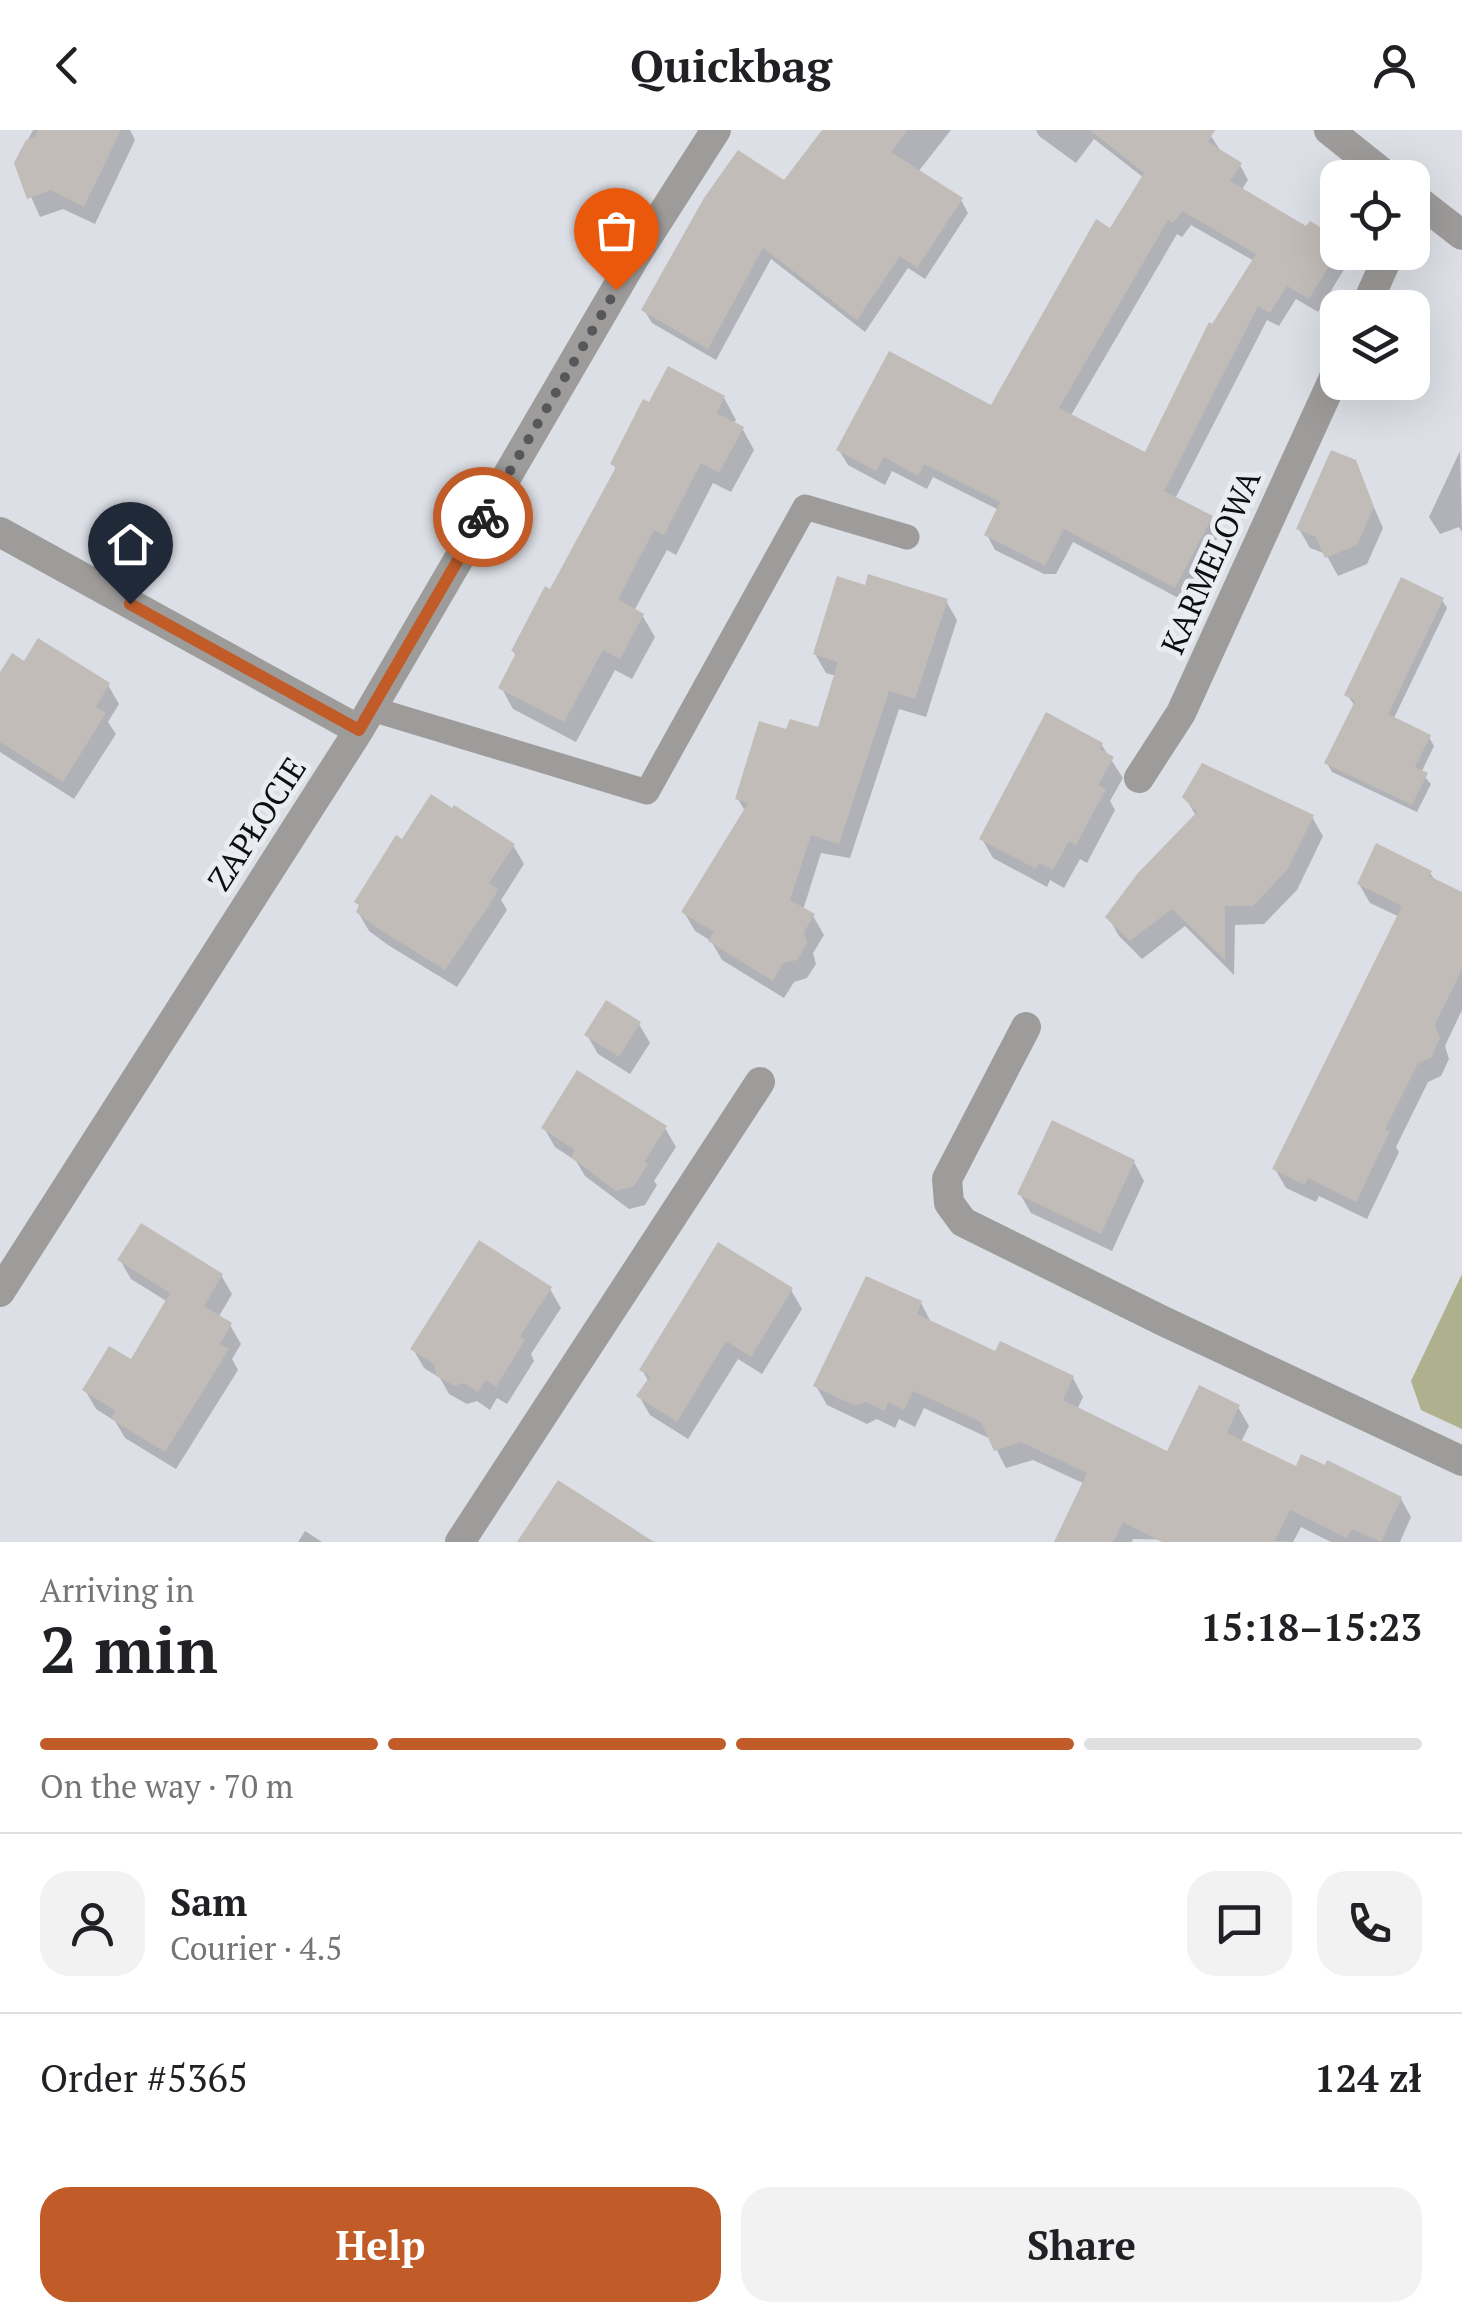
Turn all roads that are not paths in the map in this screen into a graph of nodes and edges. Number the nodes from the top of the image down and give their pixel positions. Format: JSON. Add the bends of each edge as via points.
{"nodes":[{"id":1,"x":716,"y":130,"type":"edge"},
{"id":2,"x":1329,"y":130,"type":"edge"},
{"id":3,"x":1366,"y":160,"type":"edge"},
{"id":4,"x":1430,"y":211,"type":"edge"},
{"id":5,"x":1462,"y":236,"type":"edge"},
{"id":6,"x":1324,"y":400,"type":"edge"},
{"id":7,"x":0,"y":532,"type":"edge"},
{"id":8,"x":907,"y":537,"type":"dead end"},
{"id":9,"x":365,"y":719,"type":"junction"},
{"id":10,"x":1139,"y":778,"type":"dead end"},
{"id":11,"x":1026,"y":1028,"type":"dead end"},
{"id":12,"x":760,"y":1082,"type":"dead end"},
{"id":13,"x":0,"y":1292,"type":"edge"},
{"id":14,"x":1462,"y":1461,"type":"edge"},
{"id":15,"x":460,"y":1542,"type":"edge"}],
"edges":[{"from":1,"to":9,"type":"street","name":"ZAPŁOCIE"},
{"from":2,"to":3,"type":"street"},
{"from":4,"to":5,"type":"street"},
{"from":6,"to":10,"type":"street","name":"KARMELOWA","via":[[1181,714]]},
{"from":7,"to":9,"type":"street"},
{"from":8,"to":9,"type":"lane","via":[[806,507],[647,792]]},
{"from":9,"to":13,"type":"street","name":"ZAPŁOCIE"},
{"from":11,"to":14,"type":"street","via":[[947,1179],[949,1204],[963,1222]]},
{"from":12,"to":15,"type":"street"}]}
